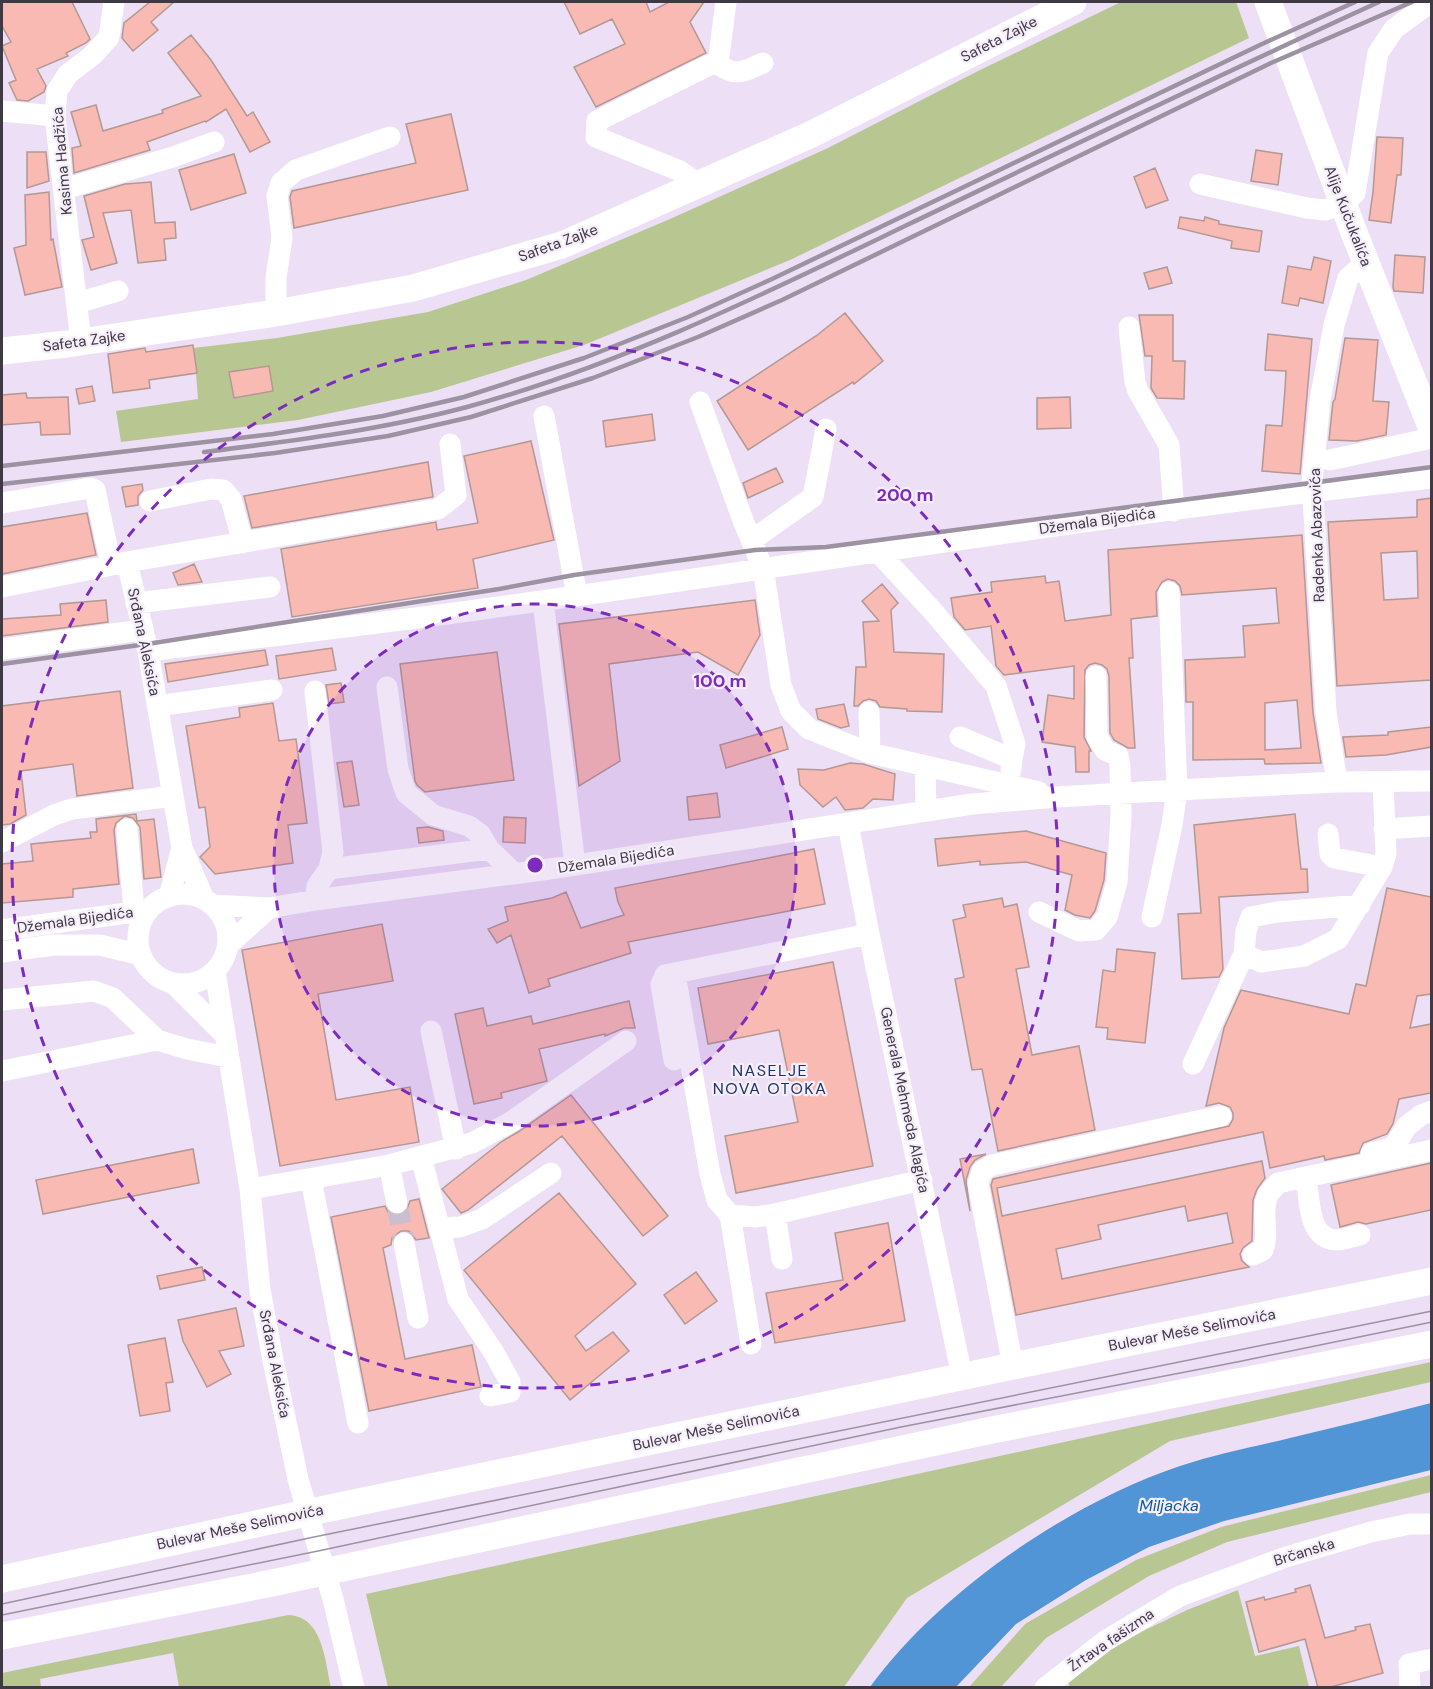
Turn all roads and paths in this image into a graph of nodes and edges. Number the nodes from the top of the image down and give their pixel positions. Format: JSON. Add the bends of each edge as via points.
{"nodes":[{"id":1,"x":114,"y":2,"type":"edge"},
{"id":2,"x":726,"y":2,"type":"edge"},
{"id":3,"x":1073,"y":2,"type":"edge"},
{"id":4,"x":1268,"y":2,"type":"edge"},
{"id":5,"x":1424,"y":7,"type":"dead end"},
{"id":6,"x":763,"y":63,"type":"dead end"},
{"id":7,"x":718,"y":64,"type":"junction"},
{"id":8,"x":2,"y":111,"type":"edge"},
{"id":9,"x":55,"y":116,"type":"junction"},
{"id":10,"x":390,"y":137,"type":"dead end"},
{"id":11,"x":214,"y":142,"type":"dead end"},
{"id":12,"x":1200,"y":184,"type":"dead end"},
{"id":13,"x":700,"y":185,"type":"junction"},
{"id":14,"x":64,"y":189,"type":"junction"},
{"id":15,"x":1343,"y":204,"type":"junction"},
{"id":16,"x":1366,"y":262,"type":"junction"},
{"id":17,"x":118,"y":291,"type":"dead end"},
{"id":18,"x":77,"y":303,"type":"junction"},
{"id":19,"x":276,"y":313,"type":"junction"},
{"id":20,"x":1130,"y":327,"type":"dead end"},
{"id":21,"x":81,"y":342,"type":"junction"},
{"id":22,"x":2,"y":351,"type":"edge"},
{"id":23,"x":700,"y":402,"type":"dead end"},
{"id":24,"x":544,"y":416,"type":"dead end"},
{"id":25,"x":826,"y":429,"type":"dead end"},
{"id":26,"x":1431,"y":429,"type":"edge"},
{"id":27,"x":1431,"y":438,"type":"edge"},
{"id":28,"x":450,"y":444,"type":"dead end"},
{"id":29,"x":1330,"y":460,"type":"dead end"},
{"id":30,"x":1431,"y":478,"type":"edge"},
{"id":31,"x":1313,"y":491,"type":"junction"},
{"id":32,"x":150,"y":501,"type":"dead end"},
{"id":33,"x":2,"y":503,"type":"edge"},
{"id":34,"x":1174,"y":511,"type":"junction"},
{"id":35,"x":752,"y":540,"type":"junction"},
{"id":36,"x":243,"y":543,"type":"junction"},
{"id":37,"x":877,"y":551,"type":"junction"},
{"id":38,"x":119,"y":563,"type":"junction"},
{"id":39,"x":763,"y":568,"type":"junction"},
{"id":40,"x":2,"y":587,"type":"edge"},
{"id":41,"x":270,"y":587,"type":"dead end"},
{"id":42,"x":1169,"y":592,"type":"dead end"},
{"id":43,"x":578,"y":596,"type":"junction"},
{"id":44,"x":543,"y":601,"type":"junction"},
{"id":45,"x":136,"y":603,"type":"junction"},
{"id":46,"x":142,"y":630,"type":"junction"},
{"id":47,"x":2,"y":649,"type":"edge"},
{"id":48,"x":148,"y":651,"type":"junction"},
{"id":49,"x":1096,"y":676,"type":"dead end"},
{"id":50,"x":387,"y":687,"type":"dead end"},
{"id":51,"x":272,"y":690,"type":"dead end"},
{"id":52,"x":315,"y":691,"type":"dead end"},
{"id":53,"x":158,"y":706,"type":"junction"},
{"id":54,"x":869,"y":712,"type":"dead end"},
{"id":55,"x":960,"y":737,"type":"dead end"},
{"id":56,"x":870,"y":753,"type":"junction"},
{"id":57,"x":1012,"y":759,"type":"junction"},
{"id":58,"x":925,"y":766,"type":"junction"},
{"id":59,"x":1431,"y":781,"type":"edge"},
{"id":60,"x":1337,"y":782,"type":"junction"},
{"id":61,"x":1383,"y":782,"type":"junction"},
{"id":62,"x":1010,"y":786,"type":"junction"},
{"id":63,"x":1177,"y":790,"type":"junction"},
{"id":64,"x":1120,"y":794,"type":"junction"},
{"id":65,"x":173,"y":796,"type":"junction"},
{"id":66,"x":1057,"y":797,"type":"junction"},
{"id":67,"x":926,"y":811,"type":"junction"},
{"id":68,"x":848,"y":824,"type":"junction"},
{"id":69,"x":1431,"y":826,"type":"edge"},
{"id":70,"x":127,"y":829,"type":"dead end"},
{"id":71,"x":1384,"y":829,"type":"junction"},
{"id":72,"x":1328,"y":834,"type":"dead end"},
{"id":73,"x":2,"y":842,"type":"edge"},
{"id":74,"x":182,"y":848,"type":"junction"},
{"id":75,"x":489,"y":849,"type":"junction"},
{"id":76,"x":575,"y":865,"type":"junction"},
{"id":77,"x":1382,"y":867,"type":"junction"},
{"id":78,"x":329,"y":869,"type":"junction"},
{"id":79,"x":513,"y":872,"type":"junction"},
{"id":80,"x":169,"y":897,"type":"junction"},
{"id":81,"x":315,"y":900,"type":"junction"},
{"id":82,"x":208,"y":902,"type":"junction"},
{"id":83,"x":1360,"y":905,"type":"junction"},
{"id":84,"x":269,"y":908,"type":"junction"},
{"id":85,"x":141,"y":910,"type":"junction"},
{"id":86,"x":1039,"y":912,"type":"dead end"},
{"id":87,"x":1152,"y":916,"type":"dead end"},
{"id":88,"x":2,"y":930,"type":"edge"},
{"id":89,"x":869,"y":934,"type":"junction"},
{"id":90,"x":228,"y":945,"type":"junction"},
{"id":91,"x":2,"y":952,"type":"edge"},
{"id":92,"x":1244,"y":954,"type":"junction"},
{"id":93,"x":141,"y":955,"type":"junction"},
{"id":94,"x":215,"y":971,"type":"junction"},
{"id":95,"x":675,"y":974,"type":"junction"},
{"id":96,"x":173,"y":983,"type":"junction"},
{"id":97,"x":2,"y":1000,"type":"edge"},
{"id":98,"x":431,"y":1031,"type":"dead end"},
{"id":99,"x":225,"y":1035,"type":"junction"},
{"id":100,"x":157,"y":1040,"type":"junction"},
{"id":101,"x":626,"y":1041,"type":"dead end"},
{"id":102,"x":228,"y":1057,"type":"junction"},
{"id":103,"x":674,"y":1060,"type":"dead end"},
{"id":104,"x":1193,"y":1064,"type":"dead end"},
{"id":105,"x":2,"y":1071,"type":"edge"},
{"id":106,"x":1431,"y":1111,"type":"edge"},
{"id":107,"x":1221,"y":1116,"type":"dead end"},
{"id":108,"x":456,"y":1149,"type":"junction"},
{"id":109,"x":1431,"y":1150,"type":"edge"},
{"id":110,"x":1366,"y":1155,"type":"dead end"},
{"id":111,"x":421,"y":1157,"type":"junction"},
{"id":112,"x":389,"y":1165,"type":"junction"},
{"id":113,"x":551,"y":1173,"type":"dead end"},
{"id":114,"x":1306,"y":1177,"type":"junction"},
{"id":115,"x":311,"y":1179,"type":"junction"},
{"id":116,"x":922,"y":1180,"type":"junction"},
{"id":117,"x":250,"y":1189,"type":"junction"},
{"id":118,"x":397,"y":1203,"type":"tunnel mouth"},
{"id":119,"x":775,"y":1214,"type":"junction"},
{"id":120,"x":730,"y":1215,"type":"junction"},
{"id":121,"x":439,"y":1228,"type":"junction"},
{"id":122,"x":1360,"y":1235,"type":"dead end"},
{"id":123,"x":404,"y":1243,"type":"tunnel mouth"},
{"id":124,"x":1253,"y":1255,"type":"dead end"},
{"id":125,"x":782,"y":1259,"type":"dead end"},
{"id":126,"x":1431,"y":1281,"type":"edge"},
{"id":127,"x":418,"y":1318,"type":"dead end"},
{"id":128,"x":751,"y":1344,"type":"dead end"},
{"id":129,"x":1431,"y":1344,"type":"edge"},
{"id":130,"x":1013,"y":1366,"type":"junction"},
{"id":131,"x":962,"y":1376,"type":"junction"},
{"id":132,"x":490,"y":1396,"type":"dead end"},
{"id":133,"x":358,"y":1423,"type":"dead end"},
{"id":134,"x":307,"y":1512,"type":"junction"},
{"id":135,"x":1431,"y":1524,"type":"edge"},
{"id":136,"x":325,"y":1572,"type":"junction"},
{"id":137,"x":2,"y":1579,"type":"edge"},
{"id":138,"x":1180,"y":1596,"type":"joint"},
{"id":139,"x":2,"y":1636,"type":"edge"},
{"id":140,"x":1431,"y":1659,"type":"edge"},
{"id":141,"x":1047,"y":1686,"type":"edge"},
{"id":142,"x":1408,"y":1687,"type":"edge"},
{"id":143,"x":354,"y":1688,"type":"edge"}],
"edges":[{"from":1,"to":9,"type":"street","name":"Kasima Hadžića","via":[[108,37],[93,55],[68,74],[57,91]]},
{"from":2,"to":7,"type":"street"},
{"from":3,"to":13,"type":"main road","name":"Safeta Zajke","via":[[812,134]]},
{"from":4,"to":15,"type":"main road","name":"Alije Kučukalića"},
{"from":5,"to":15,"type":"street","via":[[1394,29],[1378,52],[1355,193]]},
{"from":6,"to":7,"type":"street","via":[[738,74]]},
{"from":7,"to":13,"type":"street","via":[[597,121],[596,137],[680,171]]},
{"from":8,"to":9,"type":"street"},
{"from":9,"to":14,"type":"street","name":"Kasima Hadžića"},
{"from":10,"to":19,"type":"street","via":[[296,170],[281,183],[277,196],[282,238]]},
{"from":11,"to":14,"type":"street"},
{"from":12,"to":15,"type":"street","via":[[1307,208],[1325,210]]},
{"from":13,"to":19,"type":"main road","name":"Safeta Zajke","via":[[562,245],[413,288]]},
{"from":14,"to":18,"type":"street","name":"Kasima Hadžića"},
{"from":15,"to":16,"type":"main road","name":"Alije Kučukalića"},
{"from":16,"to":26,"type":"main road","name":"Alije Kučukalića"},
{"from":16,"to":31,"type":"street","name":"Radenka Abazovića","via":[[1348,278],[1334,325],[1320,400]]},
{"from":17,"to":18,"type":"street"},
{"from":18,"to":21,"type":"street","name":"Kasima Hadžića"},
{"from":19,"to":21,"type":"main road","name":"Safeta Zajke"},
{"from":20,"to":34,"type":"street","via":[[1135,382],[1169,445]]},
{"from":21,"to":22,"type":"main road","name":"Safeta Zajke"},
{"from":23,"to":35,"type":"street"},
{"from":24,"to":43,"type":"street"},
{"from":25,"to":35,"type":"street","via":[[813,497]]},
{"from":27,"to":29,"type":"street"},
{"from":28,"to":36,"type":"street","via":[[456,495],[438,509]]},
{"from":30,"to":31,"type":"street","name":"Džemala Bijedića"},
{"from":31,"to":34,"type":"street","name":"Džemala Bijedića"},
{"from":31,"to":60,"type":"street","name":"Radenka Abazovića","via":[[1326,712]]},
{"from":32,"to":36,"type":"street","via":[[223,490],[231,499]]},
{"from":33,"to":38,"type":"street","name":"Srđana Aleksića","via":[[96,490]]},
{"from":34,"to":37,"type":"street","name":"Džemala Bijedića"},
{"from":35,"to":39,"type":"street"},
{"from":36,"to":38,"type":"street"},
{"from":37,"to":39,"type":"street","name":"Džemala Bijedića"},
{"from":37,"to":57,"type":"street","via":[[996,686],[1015,744]]},
{"from":38,"to":40,"type":"street"},
{"from":38,"to":45,"type":"street","name":"Srđana Aleksića"},
{"from":39,"to":43,"type":"street","name":"Džemala Bijedića"},
{"from":39,"to":56,"type":"street","name":"Džemala Bijedića","via":[[781,685],[791,711],[809,729]]},
{"from":41,"to":45,"type":"street"},
{"from":42,"to":63,"type":"street"},
{"from":43,"to":44,"type":"street","name":"Džemala Bijedića"},
{"from":44,"to":48,"type":"street","name":"Džemala Bijedića"},
{"from":44,"to":76,"type":"street"},
{"from":45,"to":46,"type":"street","name":"Srđana Aleksića"},
{"from":46,"to":47,"type":"street"},
{"from":46,"to":48,"type":"street","name":"Srđana Aleksića"},
{"from":48,"to":53,"type":"street","name":"Srđana Aleksića"},
{"from":49,"to":64,"type":"street","via":[[1097,737],[1106,750],[1118,756]]},
{"from":50,"to":75,"type":"street","via":[[398,769],[406,794],[432,815],[469,826],[480,834]]},
{"from":51,"to":53,"type":"street"},
{"from":52,"to":78,"type":"street","via":[[333,852]]},
{"from":53,"to":65,"type":"street","name":"Srđana Aleksića"},
{"from":54,"to":56,"type":"street"},
{"from":55,"to":57,"type":"street"},
{"from":56,"to":58,"type":"street","name":"Džemala Bijedića"},
{"from":57,"to":62,"type":"street"},
{"from":58,"to":62,"type":"street","name":"Džemala Bijedića"},
{"from":58,"to":67,"type":"street"},
{"from":59,"to":61,"type":"street","name":"Džemala Bijedića"},
{"from":60,"to":61,"type":"street","name":"Džemala Bijedića"},
{"from":60,"to":63,"type":"street","name":"Džemala Bijedića"},
{"from":61,"to":71,"type":"street"},
{"from":62,"to":66,"type":"street","name":"Džemala Bijedića"},
{"from":63,"to":64,"type":"street","name":"Džemala Bijedića"},
{"from":63,"to":87,"type":"street"},
{"from":64,"to":66,"type":"street","name":"Džemala Bijedića"},
{"from":64,"to":86,"type":"street","via":[[1118,882],[1107,917],[1096,930],[1079,931]]},
{"from":65,"to":73,"type":"street","via":[[72,809]]},
{"from":65,"to":74,"type":"street","name":"Srđana Aleksića"},
{"from":66,"to":67,"type":"street","name":"Džemala Bijedića"},
{"from":67,"to":68,"type":"street","name":"Džemala Bijedića"},
{"from":68,"to":76,"type":"street","name":"Džemala Bijedića"},
{"from":68,"to":89,"type":"street","name":"Generala Mehmeda Alagića"},
{"from":69,"to":71,"type":"street"},
{"from":70,"to":85,"type":"street"},
{"from":71,"to":77,"type":"street","via":[[1386,854]]},
{"from":72,"to":77,"type":"street","via":[[1334,858]]},
{"from":74,"to":80,"type":"street","name":"Srđana Aleksića"},
{"from":74,"to":82,"type":"street","name":"Srđana Aleksića"},
{"from":75,"to":78,"type":"street"},
{"from":75,"to":79,"type":"street"},
{"from":76,"to":79,"type":"street","name":"Džemala Bijedića"},
{"from":77,"to":83,"type":"street"},
{"from":78,"to":81,"type":"street","via":[[317,886]]},
{"from":79,"to":81,"type":"street","name":"Džemala Bijedića"},
{"from":80,"to":82,"type":"street","via":[[192,895]]},
{"from":80,"to":85,"type":"street"},
{"from":81,"to":84,"type":"street","name":"Džemala Bijedića"},
{"from":82,"to":84,"type":"street","name":"Džemala Bijedića"},
{"from":82,"to":90,"type":"street","via":[[224,920]]},
{"from":83,"to":92,"type":"street","via":[[1338,939],[1304,956],[1261,962]]},
{"from":83,"to":92,"type":"street","via":[[1251,917]]},
{"from":84,"to":90,"type":"street"},
{"from":85,"to":88,"type":"street","name":"Džemala Bijedića"},
{"from":85,"to":93,"type":"street"},
{"from":89,"to":95,"type":"street"},
{"from":89,"to":116,"type":"street","name":"Generala Mehmeda Alagića"},
{"from":90,"to":94,"type":"street"},
{"from":91,"to":93,"type":"street","name":"Džemala Bijedića","via":[[54,945],[100,945]]},
{"from":92,"to":104,"type":"street"},
{"from":93,"to":96,"type":"street","via":[[148,968]]},
{"from":94,"to":96,"type":"street","via":[[203,980]]},
{"from":94,"to":99,"type":"street","name":"Srđana Aleksića"},
{"from":95,"to":103,"type":"street","via":[[665,975],[661,985]]},
{"from":95,"to":120,"type":"street","via":[[710,1174],[717,1200]]},
{"from":96,"to":99,"type":"street"},
{"from":97,"to":100,"type":"street","via":[[94,991],[113,998]]},
{"from":98,"to":108,"type":"street"},
{"from":99,"to":102,"type":"street","name":"Srđana Aleksića"},
{"from":100,"to":102,"type":"street"},
{"from":100,"to":105,"type":"street"},
{"from":101,"to":108,"type":"street","via":[[511,1122]]},
{"from":102,"to":117,"type":"street","name":"Srđana Aleksića"},
{"from":106,"to":110,"type":"street","via":[[1413,1120],[1391,1148]]},
{"from":107,"to":130,"type":"street","via":[[992,1165],[981,1171],[978,1184]]},
{"from":108,"to":111,"type":"street"},
{"from":109,"to":114,"type":"street"},
{"from":111,"to":112,"type":"street"},
{"from":111,"to":121,"type":"street"},
{"from":112,"to":115,"type":"street"},
{"from":112,"to":118,"type":"street"},
{"from":113,"to":121,"type":"street","via":[[482,1218],[460,1227]]},
{"from":114,"to":122,"type":"street","via":[[1314,1227],[1336,1240]]},
{"from":114,"to":124,"type":"street","via":[[1278,1183],[1268,1196],[1268,1240],[1263,1250]]},
{"from":115,"to":117,"type":"street"},
{"from":115,"to":133,"type":"street"},
{"from":116,"to":119,"type":"street"},
{"from":116,"to":131,"type":"street","name":"Generala Mehmeda Alagića"},
{"from":117,"to":134,"type":"street","name":"Srđana Aleksića","via":[[260,1290]]},
{"from":119,"to":120,"type":"street"},
{"from":119,"to":125,"type":"street"},
{"from":120,"to":128,"type":"street"},
{"from":121,"to":132,"type":"street","via":[[458,1299],[510,1382],[510,1392]]},
{"from":123,"to":127,"type":"street"},
{"from":126,"to":130,"type":"main road","name":"Bulevar Meše Selimovića"},
{"from":129,"to":136,"type":"main road","via":[[981,1432]]},
{"from":130,"to":131,"type":"main road","name":"Bulevar Meše Selimovića"},
{"from":131,"to":134,"type":"main road","name":"Bulevar Meše Selimovića"},
{"from":134,"to":136,"type":"street","name":"Srđana Aleksića"},
{"from":134,"to":137,"type":"main road","name":"Bulevar Meše Selimovića"},
{"from":135,"to":138,"type":"street","name":"Brčanska","via":[[1371,1532],[1286,1557]]},
{"from":136,"to":139,"type":"main road"},
{"from":136,"to":143,"type":"street","name":"Srđana Aleksića"},
{"from":138,"to":141,"type":"street","name":"Žrtava fašizma","via":[[1105,1641]]},
{"from":140,"to":142,"type":"street","via":[[1409,1664]]}]}
